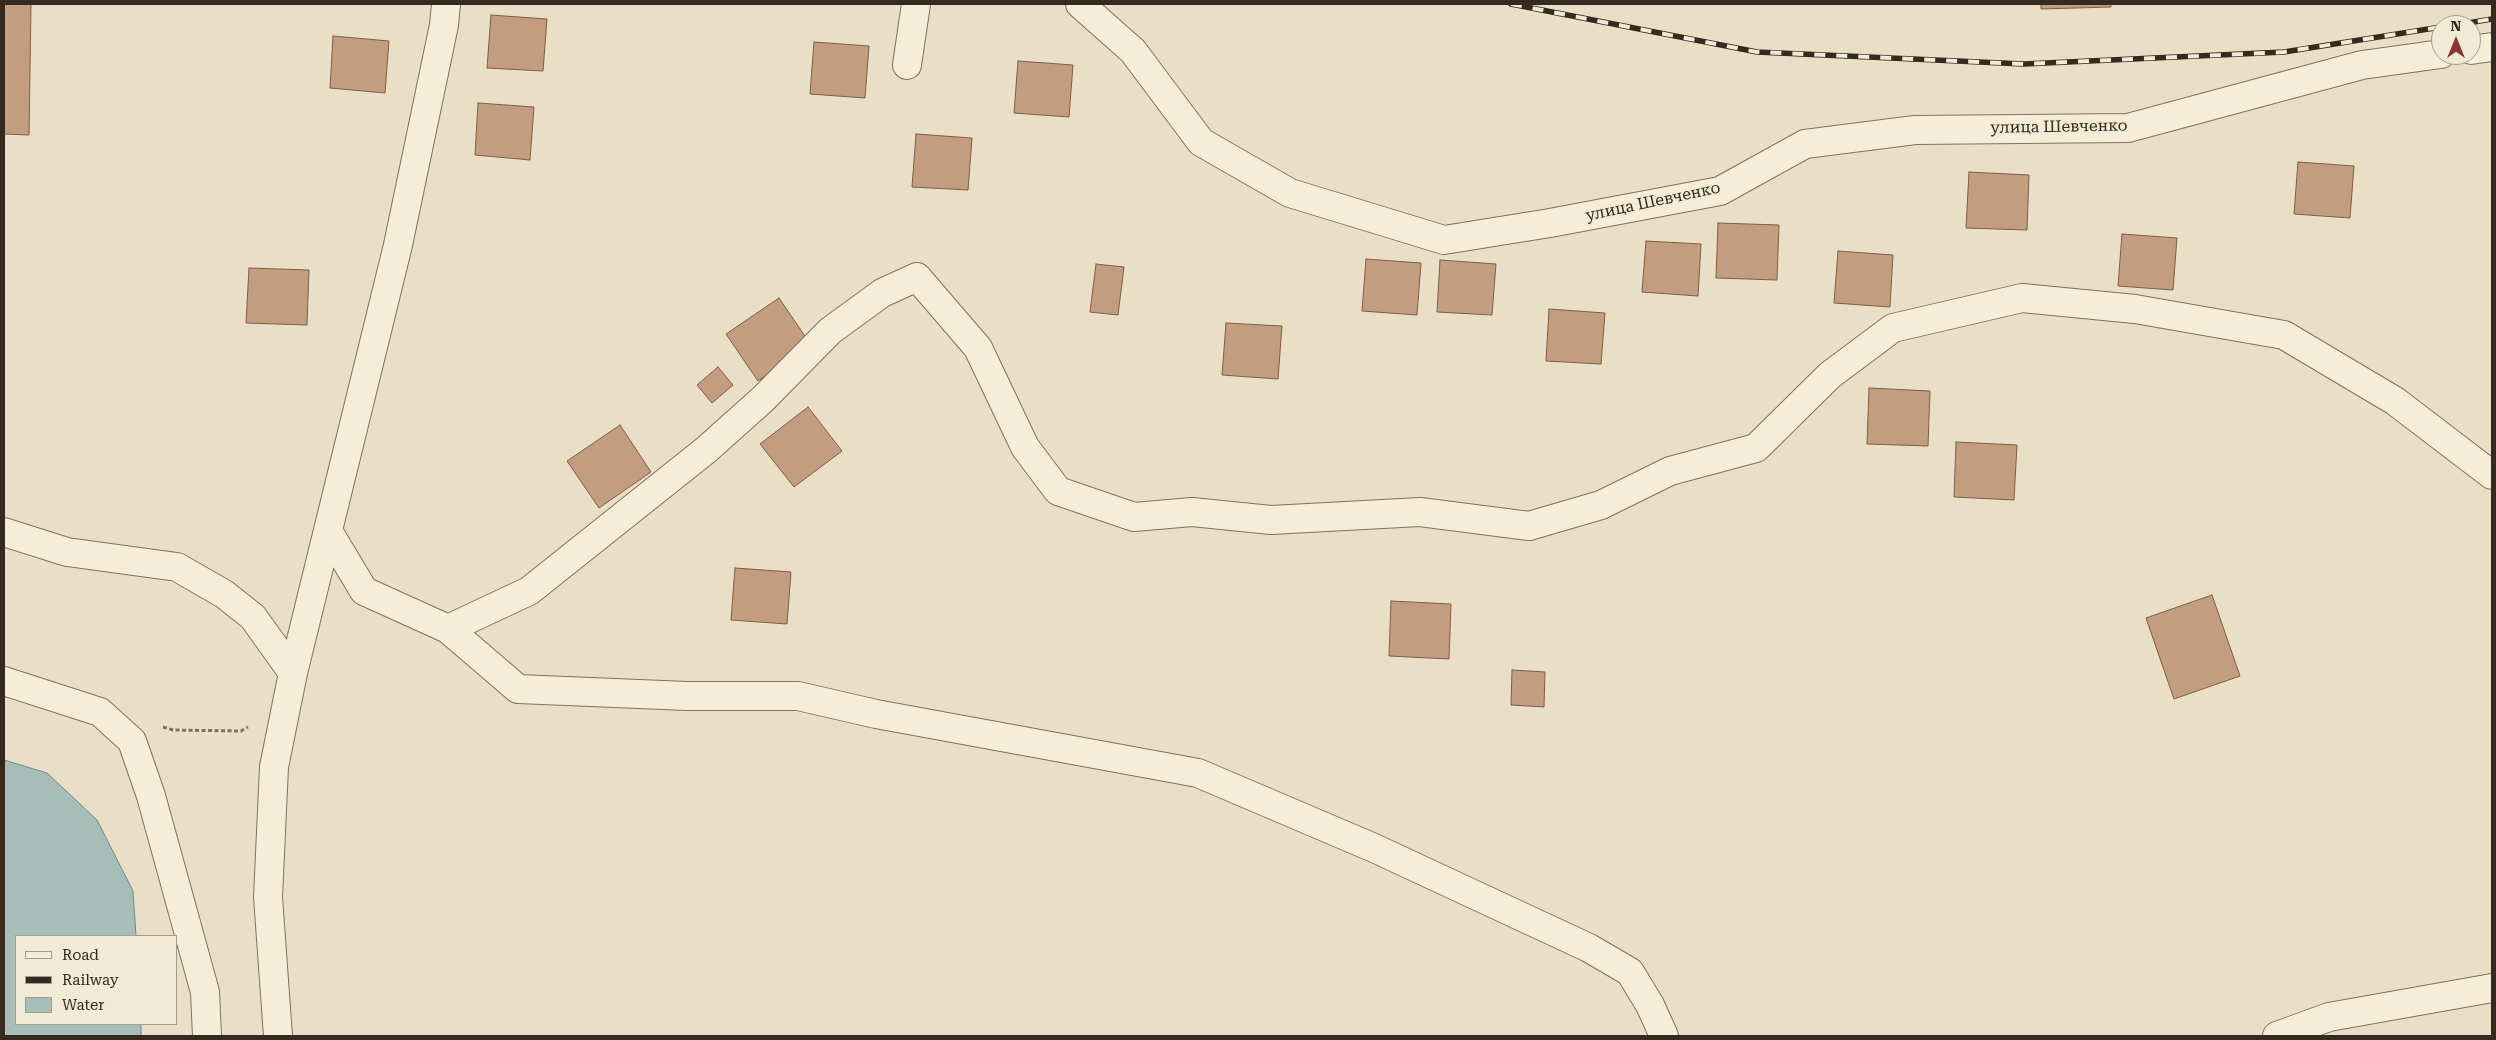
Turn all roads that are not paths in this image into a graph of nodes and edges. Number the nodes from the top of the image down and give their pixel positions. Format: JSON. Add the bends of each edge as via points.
{"nodes":[{"id":1,"x":446,"y":4,"type":"edge"},
{"id":2,"x":916,"y":4,"type":"edge"},
{"id":3,"x":1080,"y":4,"type":"edge"},
{"id":4,"x":2431,"y":55,"type":"edge"},
{"id":5,"x":907,"y":64,"type":"dead end"},
{"id":6,"x":2492,"y":475,"type":"edge"},
{"id":7,"x":328,"y":531,"type":"junction"},
{"id":8,"x":4,"y":532,"type":"edge"},
{"id":9,"x":448,"y":629,"type":"junction"},
{"id":10,"x":4,"y":681,"type":"edge"},
{"id":11,"x":291,"y":685,"type":"junction"},
{"id":12,"x":2492,"y":988,"type":"edge"},
{"id":13,"x":2334,"y":1027,"type":"edge"},
{"id":14,"x":207,"y":1036,"type":"edge"},
{"id":15,"x":278,"y":1036,"type":"edge"},
{"id":16,"x":1664,"y":1036,"type":"edge"},
{"id":17,"x":2277,"y":1036,"type":"edge"}],
"edges":[{"from":1,"to":7,"type":"street","via":[[398,245]]},
{"from":2,"to":5,"type":"street"},
{"from":3,"to":4,"type":"street","name":"улица Шевченко","via":[[1133,51],[1201,142],[1290,193],[1444,240],[1720,191],[1805,144],[1915,130],[2128,128],[2362,65]]},
{"from":6,"to":9,"type":"street","via":[[2395,401],[2284,335],[2135,309],[2022,298],[1893,328],[1830,375],[1756,448],[1670,471],[1600,506],[1529,526],[1420,512],[1271,520],[1192,512],[1134,517],[1058,491],[1025,447],[978,348],[918,277],[882,293],[830,331],[763,399],[706,450],[529,591]]},
{"from":7,"to":9,"type":"street","via":[[364,591]]},
{"from":7,"to":11,"type":"street"},
{"from":8,"to":11,"type":"street","via":[[67,552],[177,567],[224,594],[253,617]]},
{"from":9,"to":16,"type":"street","via":[[518,690],[798,696],[876,714],[1198,774],[1374,848],[1597,953],[1630,972]]},
{"from":10,"to":14,"type":"street","via":[[100,712],[132,741],[151,796],[205,992]]},
{"from":11,"to":15,"type":"street","via":[[274,767],[268,897]]},
{"from":12,"to":13,"type":"street"},
{"from":13,"to":17,"type":"street"}]}
